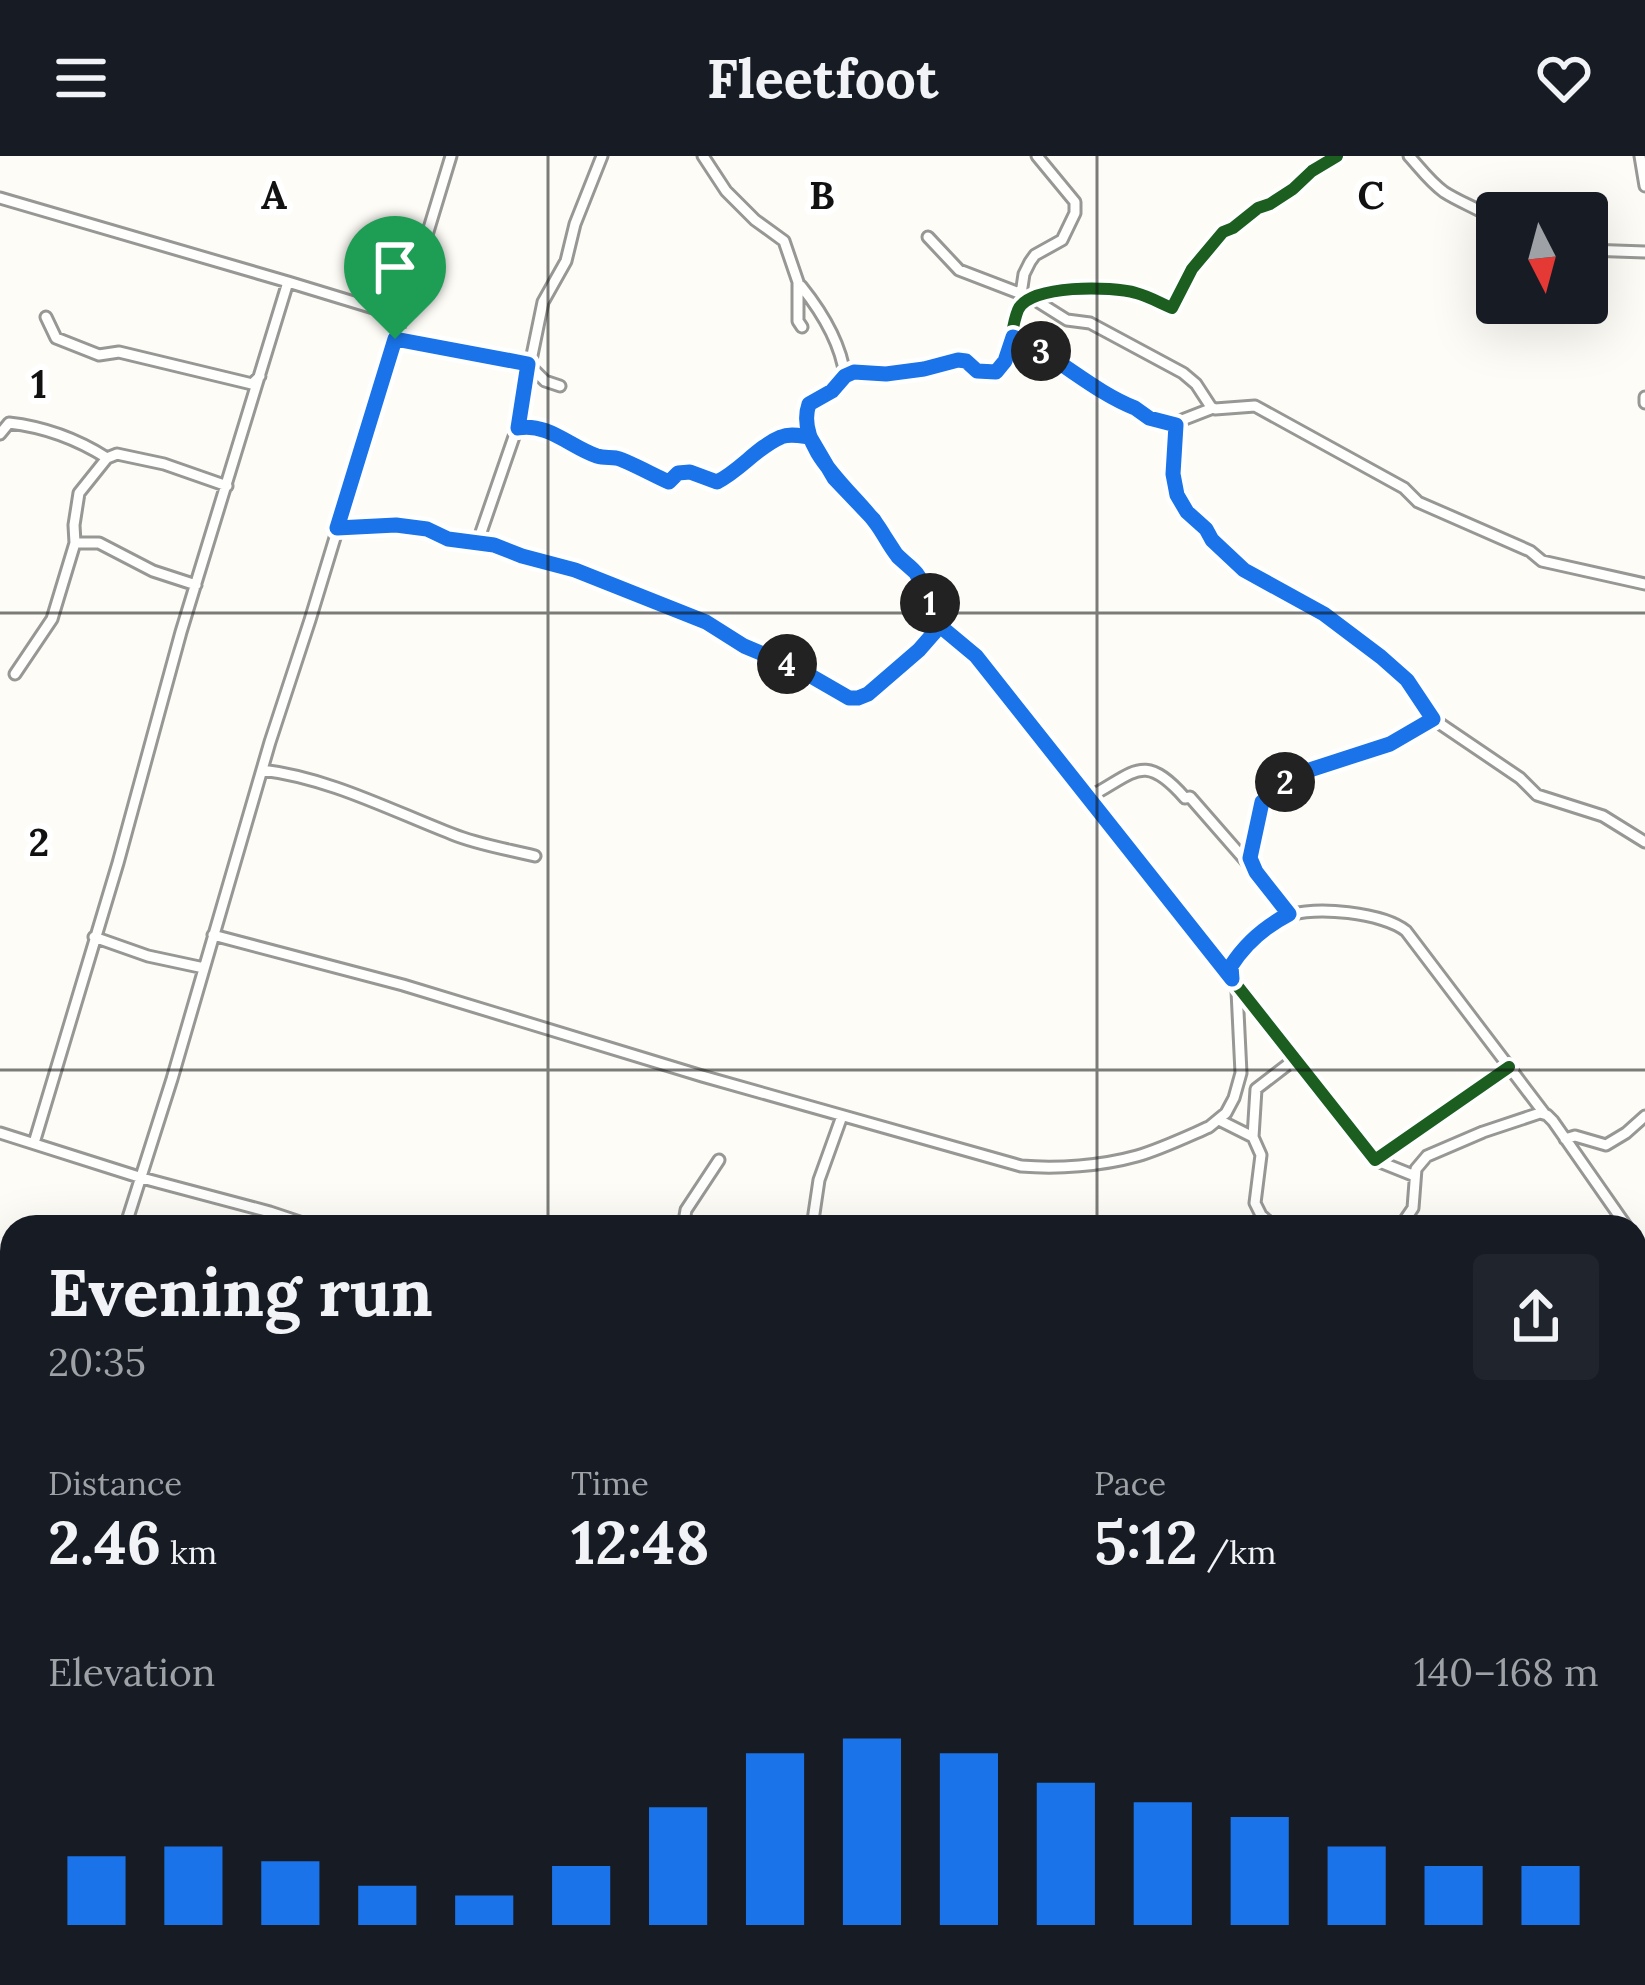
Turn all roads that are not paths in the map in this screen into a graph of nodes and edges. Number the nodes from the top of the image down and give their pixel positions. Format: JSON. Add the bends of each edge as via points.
{"nodes":[{"id":1,"x":451,"y":156,"type":"edge"},
{"id":2,"x":585,"y":156,"type":"edge"},
{"id":3,"x":703,"y":156,"type":"edge"},
{"id":4,"x":1037,"y":156,"type":"edge"},
{"id":5,"x":1337,"y":156,"type":"edge"},
{"id":6,"x":1408,"y":156,"type":"edge"},
{"id":7,"x":1640,"y":156,"type":"edge"},
{"id":8,"x":600,"y":161,"type":"edge"},
{"id":9,"x":1645,"y":186,"type":"edge"},
{"id":10,"x":0,"y":198,"type":"edge"},
{"id":11,"x":1476,"y":209,"type":"edge"},
{"id":12,"x":928,"y":237,"type":"dead end"},
{"id":13,"x":1608,"y":251,"type":"edge"},
{"id":14,"x":1645,"y":252,"type":"edge"},
{"id":15,"x":288,"y":282,"type":"junction"},
{"id":16,"x":798,"y":282,"type":"junction"},
{"id":17,"x":1026,"y":295,"type":"junction"},
{"id":18,"x":46,"y":317,"type":"dead end"},
{"id":19,"x":400,"y":321,"type":"junction"},
{"id":20,"x":802,"y":327,"type":"dead end"},
{"id":21,"x":1013,"y":337,"type":"junction"},
{"id":22,"x":395,"y":339,"type":"junction"},
{"id":23,"x":530,"y":365,"type":"junction"},
{"id":24,"x":260,"y":376,"type":"junction"},
{"id":25,"x":845,"y":376,"type":"junction"},
{"id":26,"x":560,"y":386,"type":"dead end"},
{"id":27,"x":1213,"y":408,"type":"junction"},
{"id":28,"x":1176,"y":425,"type":"junction"},
{"id":29,"x":518,"y":428,"type":"junction"},
{"id":30,"x":0,"y":434,"type":"edge"},
{"id":31,"x":810,"y":437,"type":"junction"},
{"id":32,"x":107,"y":458,"type":"junction"},
{"id":33,"x":227,"y":486,"type":"junction"},
{"id":34,"x":337,"y":528,"type":"junction"},
{"id":35,"x":478,"y":541,"type":"junction"},
{"id":36,"x":75,"y":543,"type":"junction"},
{"id":37,"x":1645,"y":584,"type":"edge"},
{"id":38,"x":196,"y":585,"type":"junction"},
{"id":39,"x":940,"y":626,"type":"junction"},
{"id":40,"x":15,"y":674,"type":"dead end"},
{"id":41,"x":1433,"y":719,"type":"junction"},
{"id":42,"x":262,"y":770,"type":"junction"},
{"id":43,"x":1089,"y":797,"type":"junction"},
{"id":44,"x":1645,"y":842,"type":"edge"},
{"id":45,"x":535,"y":856,"type":"dead end"},
{"id":46,"x":1256,"y":872,"type":"junction"},
{"id":47,"x":1289,"y":914,"type":"junction"},
{"id":48,"x":213,"y":935,"type":"junction"},
{"id":49,"x":94,"y":937,"type":"junction"},
{"id":50,"x":204,"y":968,"type":"junction"},
{"id":51,"x":1232,"y":979,"type":"junction"},
{"id":52,"x":1295,"y":1059,"type":"junction"},
{"id":53,"x":1509,"y":1066,"type":"junction"},
{"id":54,"x":1256,"y":1089,"type":"junction"},
{"id":55,"x":1544,"y":1113,"type":"junction"},
{"id":56,"x":842,"y":1116,"type":"junction"},
{"id":57,"x":1222,"y":1116,"type":"junction"},
{"id":58,"x":1645,"y":1116,"type":"edge"},
{"id":59,"x":0,"y":1133,"type":"edge"},
{"id":60,"x":1253,"y":1137,"type":"junction"},
{"id":61,"x":1565,"y":1139,"type":"junction"},
{"id":62,"x":34,"y":1143,"type":"junction"},
{"id":63,"x":718,"y":1160,"type":"dead end"},
{"id":64,"x":1375,"y":1160,"type":"junction"},
{"id":65,"x":1415,"y":1176,"type":"junction"},
{"id":66,"x":142,"y":1178,"type":"junction"},
{"id":67,"x":129,"y":1215,"type":"edge"},
{"id":68,"x":279,"y":1215,"type":"edge"},
{"id":69,"x":685,"y":1215,"type":"edge"},
{"id":70,"x":814,"y":1215,"type":"edge"},
{"id":71,"x":1262,"y":1215,"type":"edge"},
{"id":72,"x":1408,"y":1215,"type":"edge"},
{"id":73,"x":1619,"y":1215,"type":"edge"}],
"edges":[{"from":1,"to":19,"type":"street"},
{"from":2,"to":8,"type":"street"},
{"from":3,"to":16,"type":"street","via":[[726,191],[784,242]]},
{"from":4,"to":17,"type":"street","via":[[1075,202],[1075,213],[1062,240],[1030,262]]},
{"from":5,"to":17,"type":"street","via":[[1222,232],[1172,308],[1132,291]]},
{"from":6,"to":11,"type":"street","via":[[1433,184]]},
{"from":7,"to":9,"type":"street"},
{"from":8,"to":23,"type":"street","via":[[543,302]]},
{"from":10,"to":15,"type":"street"},
{"from":12,"to":17,"type":"street","via":[[959,270]]},
{"from":13,"to":14,"type":"street"},
{"from":15,"to":19,"type":"street"},
{"from":15,"to":24,"type":"street"},
{"from":16,"to":20,"type":"street"},
{"from":16,"to":25,"type":"street","via":[[843,358]]},
{"from":17,"to":21,"type":"street"},
{"from":17,"to":27,"type":"street","via":[[1183,373]]},
{"from":18,"to":24,"type":"street","via":[[56,338],[99,355],[118,352],[252,384]]},
{"from":19,"to":22,"type":"street"},
{"from":21,"to":25,"type":"street","via":[[996,372],[958,360]]},
{"from":21,"to":28,"type":"street","via":[[1139,414]]},
{"from":22,"to":23,"type":"street"},
{"from":22,"to":34,"type":"street"},
{"from":23,"to":26,"type":"street"},
{"from":23,"to":29,"type":"street"},
{"from":24,"to":33,"type":"street"},
{"from":25,"to":31,"type":"street","via":[[809,404]]},
{"from":27,"to":28,"type":"street"},
{"from":27,"to":37,"type":"street","via":[[1255,406],[1418,502],[1542,561]]},
{"from":28,"to":41,"type":"street","via":[[1173,474],[1187,512],[1244,570],[1381,657]]},
{"from":29,"to":31,"type":"street","via":[[563,437],[669,482],[690,472],[717,482],[785,434]]},
{"from":29,"to":35,"type":"street"},
{"from":30,"to":32,"type":"street","via":[[9,423],[28,425]]},
{"from":31,"to":39,"type":"street","via":[[834,478],[916,573]]},
{"from":32,"to":33,"type":"street","via":[[164,464]]},
{"from":32,"to":36,"type":"street","via":[[79,493]]},
{"from":33,"to":38,"type":"street"},
{"from":34,"to":35,"type":"street","via":[[396,525]]},
{"from":34,"to":42,"type":"street"},
{"from":35,"to":39,"type":"street","via":[[634,591],[849,698],[868,694]]},
{"from":36,"to":38,"type":"street","via":[[99,543]]},
{"from":36,"to":40,"type":"street","via":[[52,620]]},
{"from":38,"to":49,"type":"street"},
{"from":39,"to":43,"type":"street","via":[[976,656]]},
{"from":41,"to":44,"type":"street","via":[[1537,795],[1603,816]]},
{"from":41,"to":46,"type":"street","via":[[1390,744],[1294,775],[1262,802],[1250,858]]},
{"from":42,"to":45,"type":"street"},
{"from":42,"to":48,"type":"street"},
{"from":43,"to":46,"type":"street","via":[[1129,773],[1154,771],[1190,797]]},
{"from":43,"to":51,"type":"street"},
{"from":46,"to":47,"type":"street"},
{"from":47,"to":51,"type":"street","via":[[1239,953]]},
{"from":47,"to":53,"type":"street","via":[[1395,922]]},
{"from":48,"to":50,"type":"street"},
{"from":48,"to":56,"type":"street"},
{"from":49,"to":50,"type":"street"},
{"from":49,"to":62,"type":"street"},
{"from":50,"to":66,"type":"street"},
{"from":51,"to":52,"type":"street"},
{"from":51,"to":57,"type":"street","via":[[1241,1073]]},
{"from":52,"to":54,"type":"street"},
{"from":52,"to":64,"type":"street"},
{"from":53,"to":55,"type":"street"},
{"from":53,"to":64,"type":"street"},
{"from":54,"to":57,"type":"street"},
{"from":54,"to":60,"type":"street"},
{"from":55,"to":61,"type":"street"},
{"from":55,"to":65,"type":"street","via":[[1427,1156]]},
{"from":56,"to":57,"type":"street","via":[[1042,1168],[1138,1156]]},
{"from":56,"to":70,"type":"street"},
{"from":57,"to":60,"type":"street"},
{"from":58,"to":61,"type":"street","via":[[1606,1145]]},
{"from":59,"to":62,"type":"street"},
{"from":60,"to":71,"type":"street"},
{"from":61,"to":73,"type":"street"},
{"from":62,"to":66,"type":"street"},
{"from":63,"to":69,"type":"street"},
{"from":64,"to":65,"type":"street"},
{"from":65,"to":72,"type":"street"},
{"from":66,"to":67,"type":"street"},
{"from":66,"to":68,"type":"street"}]}
